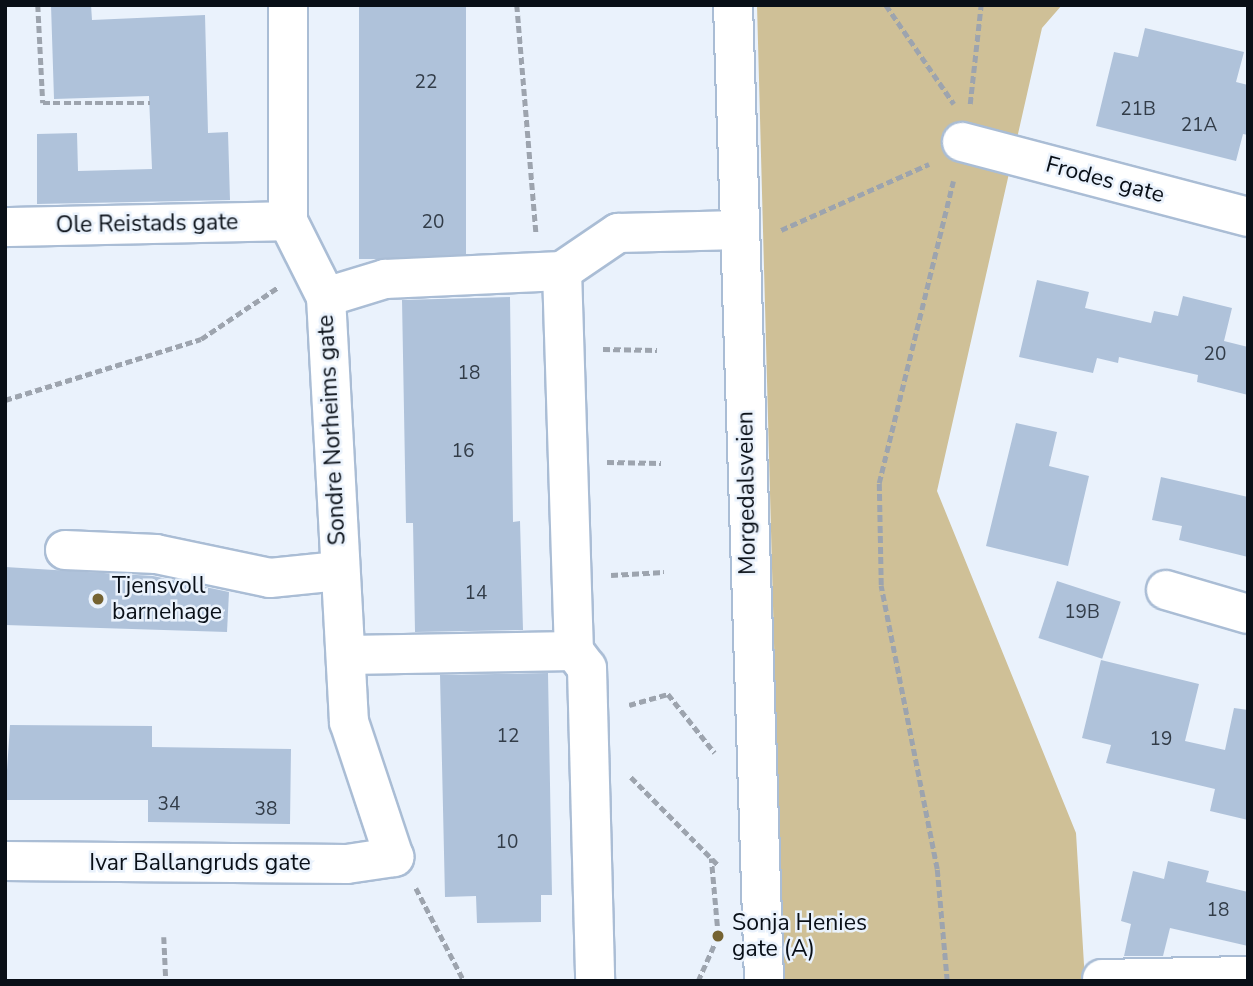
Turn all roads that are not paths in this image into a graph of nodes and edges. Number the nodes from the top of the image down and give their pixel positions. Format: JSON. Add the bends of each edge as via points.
{"nodes":[{"id":1,"x":288,"y":5,"type":"edge"},
{"id":2,"x":733,"y":5,"type":"edge"},
{"id":3,"x":964,"y":132,"type":"road end"},
{"id":4,"x":1248,"y":217,"type":"edge"},
{"id":5,"x":288,"y":221,"type":"junction"},
{"id":6,"x":5,"y":227,"type":"edge"},
{"id":7,"x":741,"y":240,"type":"junction"},
{"id":8,"x":562,"y":271,"type":"junction"},
{"id":9,"x":326,"y":297,"type":"junction"},
{"id":10,"x":65,"y":550,"type":"dead end"},
{"id":11,"x":339,"y":571,"type":"junction"},
{"id":12,"x":1166,"y":590,"type":"dead end"},
{"id":13,"x":1248,"y":614,"type":"edge"},
{"id":14,"x":574,"y":651,"type":"junction"},
{"id":15,"x":347,"y":655,"type":"junction"},
{"id":16,"x":394,"y":857,"type":"joint"},
{"id":17,"x":5,"y":862,"type":"edge"},
{"id":18,"x":1248,"y":976,"type":"edge"},
{"id":19,"x":1102,"y":979,"type":"dead end"},
{"id":20,"x":595,"y":981,"type":"edge"},
{"id":21,"x":764,"y":981,"type":"edge"}],
"edges":[{"from":1,"to":5,"type":"street","name":"Sondre Norheims gate"},
{"from":2,"to":7,"type":"street","name":"Morgedalsveien"},
{"from":3,"to":4,"type":"street","name":"Frodes gate"},
{"from":5,"to":6,"type":"street","name":"Ole Reistads gate"},
{"from":5,"to":9,"type":"street","name":"Sondre Norheims gate"},
{"from":7,"to":8,"type":"street","via":[[618,233]]},
{"from":7,"to":21,"type":"street","name":"Morgedalsveien","via":[[754,803]]},
{"from":8,"to":9,"type":"street","via":[[385,279]]},
{"from":8,"to":14,"type":"street"},
{"from":9,"to":11,"type":"street","name":"Sondre Norheims gate"},
{"from":10,"to":11,"type":"street","via":[[156,554],[270,578]]},
{"from":11,"to":15,"type":"street","name":"Sondre Norheims gate"},
{"from":12,"to":13,"type":"street"},
{"from":14,"to":15,"type":"street"},
{"from":14,"to":20,"type":"street","via":[[587,668],[593,740]]},
{"from":15,"to":16,"type":"street","name":"Sondre Norheims gate","via":[[349,722]]},
{"from":16,"to":17,"type":"street","name":"Ivar Ballangruds gate","via":[[347,864]]},
{"from":18,"to":19,"type":"street"}]}
